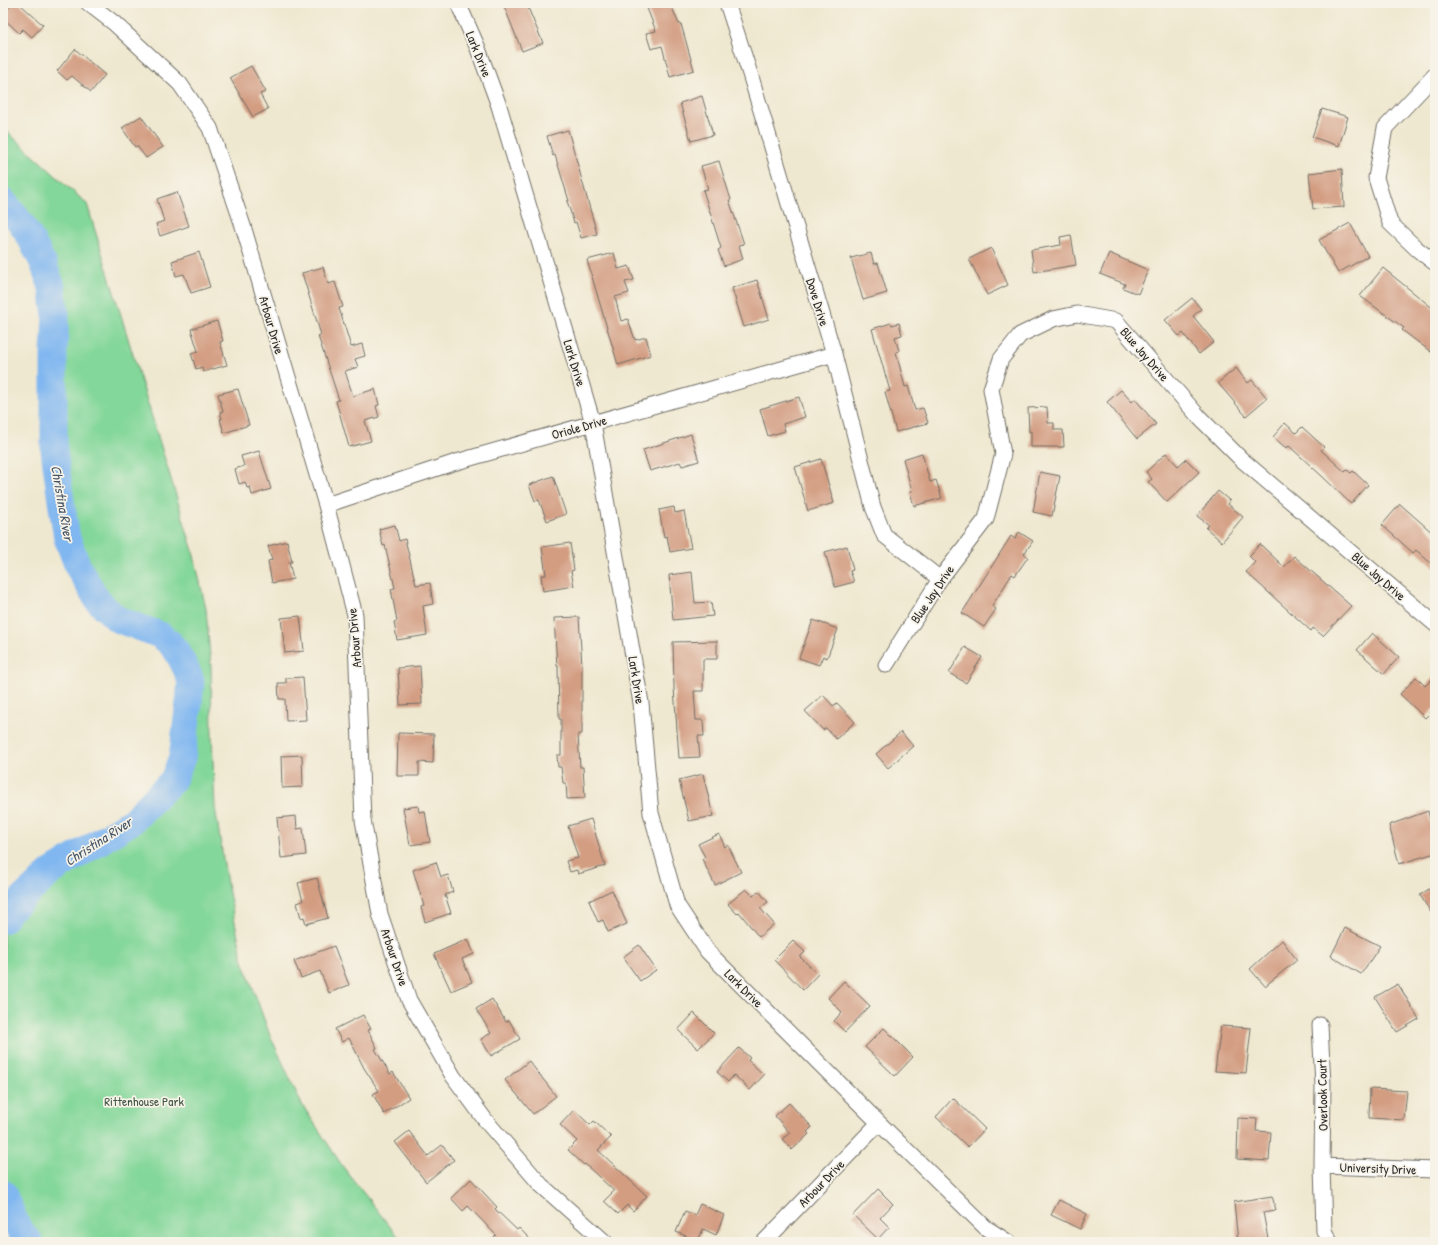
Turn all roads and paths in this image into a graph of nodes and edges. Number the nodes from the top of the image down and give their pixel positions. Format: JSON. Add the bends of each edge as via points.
{"nodes":[{"id":1,"x":88,"y":3,"type":"edge"},
{"id":2,"x":458,"y":3,"type":"edge"},
{"id":3,"x":727,"y":3,"type":"edge"},
{"id":4,"x":1435,"y":75,"type":"edge"},
{"id":5,"x":1435,"y":263,"type":"edge"},
{"id":6,"x":834,"y":354,"type":"junction"},
{"id":7,"x":593,"y":423,"type":"junction"},
{"id":8,"x":326,"y":505,"type":"junction"},
{"id":9,"x":940,"y":579,"type":"junction"},
{"id":10,"x":1435,"y":624,"type":"edge"},
{"id":11,"x":886,"y":665,"type":"dead end"},
{"id":12,"x":1320,"y":1025,"type":"dead end"},
{"id":13,"x":879,"y":1123,"type":"junction"},
{"id":14,"x":1322,"y":1166,"type":"junction"},
{"id":15,"x":1435,"y":1170,"type":"edge"},
{"id":16,"x":605,"y":1242,"type":"edge"},
{"id":17,"x":764,"y":1242,"type":"edge"},
{"id":18,"x":1008,"y":1242,"type":"edge"},
{"id":19,"x":1330,"y":1242,"type":"edge"}],
"edges":[{"from":1,"to":8,"type":"street","name":"Arbour Drive","via":[[180,84],[210,128],[243,226]]},
{"from":2,"to":7,"type":"street","name":"Lark Drive","via":[[499,106]]},
{"from":3,"to":6,"type":"street","name":"Dove Drive"},
{"from":4,"to":5,"type":"street","via":[[1385,128],[1376,178],[1390,223]]},
{"from":6,"to":7,"type":"street","name":"Oriole Drive"},
{"from":6,"to":9,"type":"street","name":"Dove Drive","via":[[874,507],[884,534]]},
{"from":7,"to":8,"type":"street","name":"Oriole Drive","via":[[453,463]]},
{"from":7,"to":13,"type":"street","name":"Lark Drive","via":[[641,703],[651,813],[677,905],[708,952]]},
{"from":8,"to":16,"type":"street","name":"Arbour Drive","via":[[355,615],[363,820],[380,914],[409,1000],[453,1076],[486,1121],[541,1185]]},
{"from":9,"to":10,"type":"street","name":"Blue Jay Drive","via":[[986,519],[1003,454],[991,389],[1001,359],[1020,335],[1053,319],[1077,314],[1116,321],[1199,417],[1241,459]]},
{"from":9,"to":11,"type":"street","name":"Blue Jay Drive"},
{"from":12,"to":14,"type":"street","name":"Overlook Court","via":[[1324,1085]]},
{"from":13,"to":17,"type":"street","name":"Arbour Drive"},
{"from":13,"to":18,"type":"street","name":"Lark Drive","via":[[986,1228]]},
{"from":14,"to":15,"type":"street","name":"University Drive"},
{"from":14,"to":19,"type":"street","name":"Overlook Court","via":[[1324,1231]]}]}
